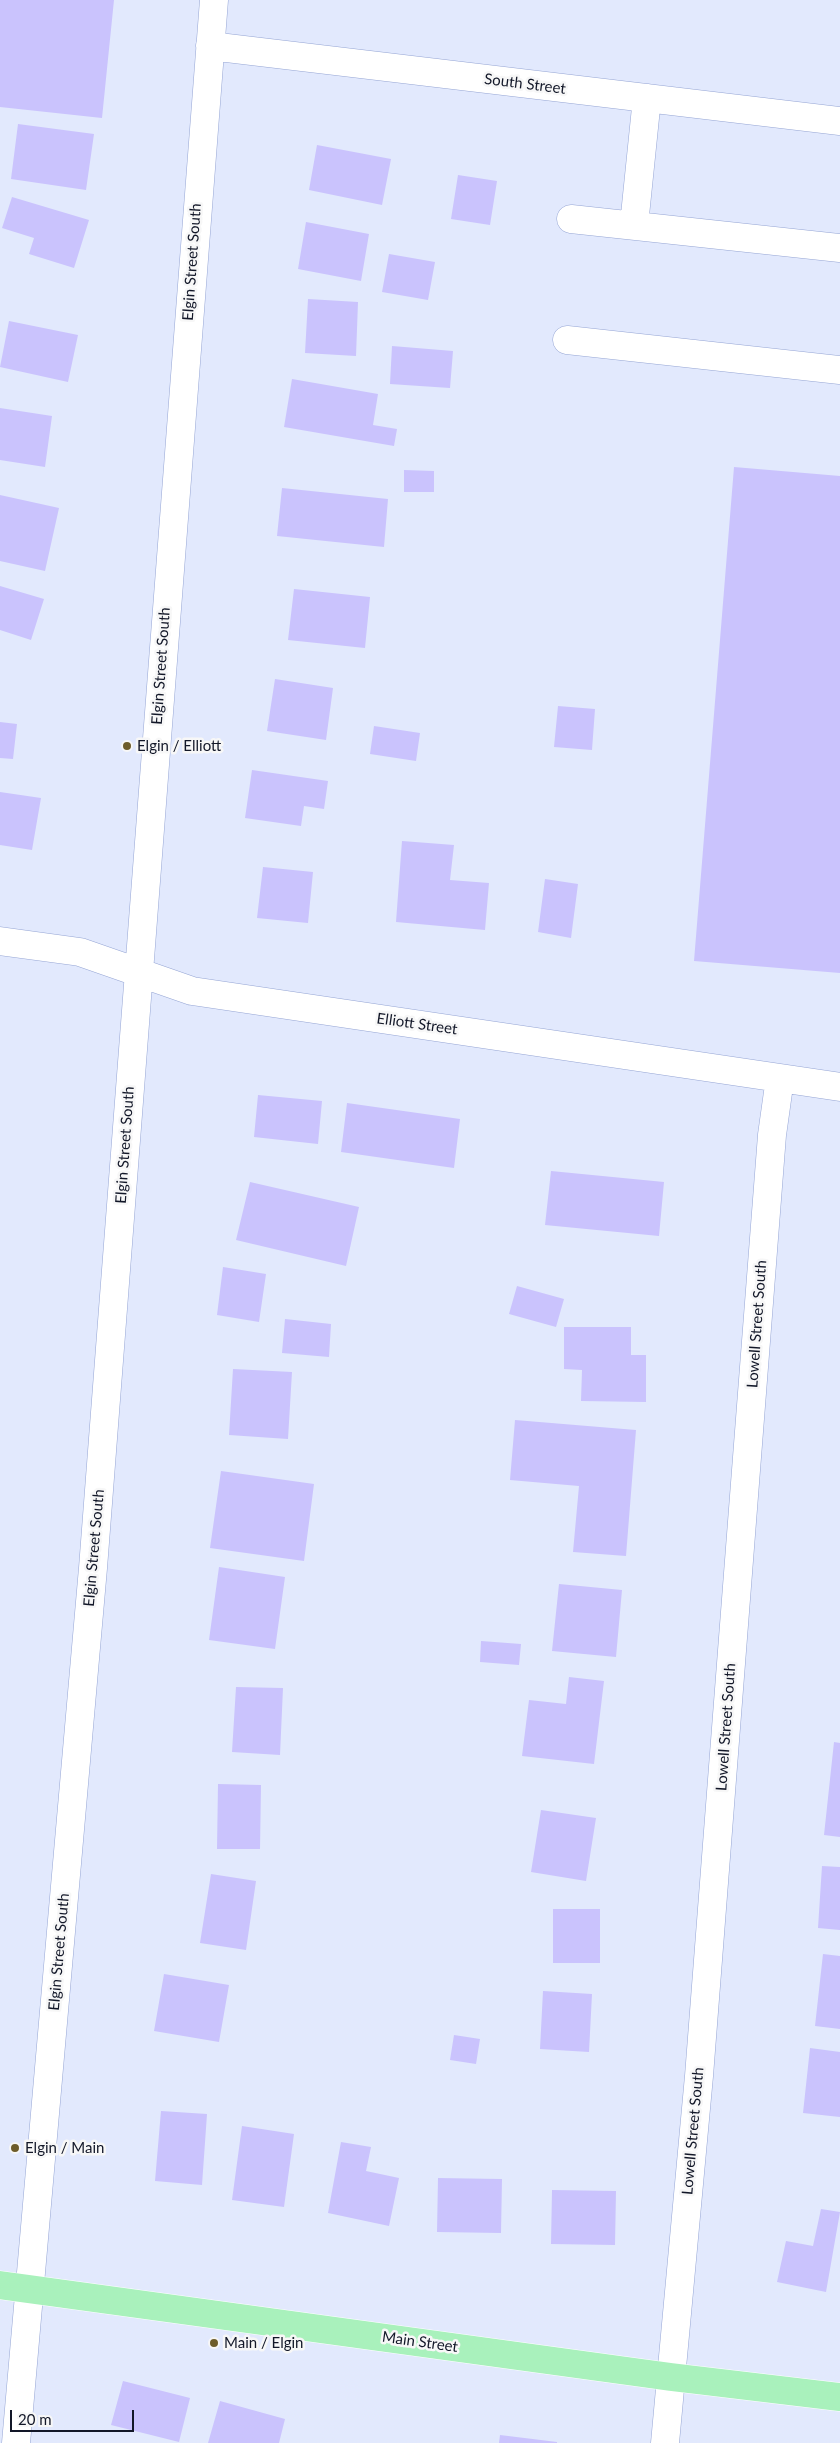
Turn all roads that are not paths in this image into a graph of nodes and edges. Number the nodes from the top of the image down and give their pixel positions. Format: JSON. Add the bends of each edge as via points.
{"nodes":[{"id":1,"x":214,"y":0,"type":"edge"},
{"id":2,"x":210,"y":46,"type":"junction"},
{"id":3,"x":647,"y":98,"type":"junction"},
{"id":4,"x":840,"y":121,"type":"edge"},
{"id":5,"x":571,"y":219,"type":"dead end"},
{"id":6,"x":634,"y":225,"type":"junction"},
{"id":7,"x":840,"y":248,"type":"edge"},
{"id":8,"x":567,"y":340,"type":"dead end"},
{"id":9,"x":840,"y":370,"type":"edge"},
{"id":10,"x":0,"y":941,"type":"edge"},
{"id":11,"x":138,"y":972,"type":"junction"},
{"id":12,"x":780,"y":1078,"type":"junction"},
{"id":13,"x":840,"y":1087,"type":"edge"},
{"id":14,"x":0,"y":2285,"type":"edge"},
{"id":15,"x":29,"y":2288,"type":"junction"},
{"id":16,"x":671,"y":2377,"type":"junction"},
{"id":17,"x":840,"y":2397,"type":"edge"},
{"id":18,"x":16,"y":2443,"type":"edge"},
{"id":19,"x":665,"y":2443,"type":"edge"}],
"edges":[{"from":1,"to":2,"type":"street","name":"Elgin Street South"},
{"from":2,"to":3,"type":"street","name":"South Street"},
{"from":2,"to":11,"type":"street","name":"Elgin Street South"},
{"from":3,"to":4,"type":"street","name":"South Street"},
{"from":3,"to":6,"type":"street"},
{"from":5,"to":6,"type":"street"},
{"from":6,"to":7,"type":"street"},
{"from":8,"to":9,"type":"street"},
{"from":10,"to":11,"type":"street","name":"Elliott Street","via":[[80,952]]},
{"from":11,"to":12,"type":"street","name":"Elliott Street","via":[[192,991]]},
{"from":11,"to":15,"type":"street","name":"Elgin Street South","via":[[93,1568]]},
{"from":12,"to":13,"type":"street","name":"Elliott Street"},
{"from":12,"to":16,"type":"street","name":"Lowell Street South","via":[[771,1145],[699,2066]]},
{"from":14,"to":15,"type":"main road","name":"Main Street"},
{"from":15,"to":16,"type":"main road","name":"Main Street"},
{"from":15,"to":18,"type":"street","name":"Elgin Street South"},
{"from":16,"to":17,"type":"main road","name":"Main Street"},
{"from":16,"to":19,"type":"street","name":"Lowell Street South"}]}
